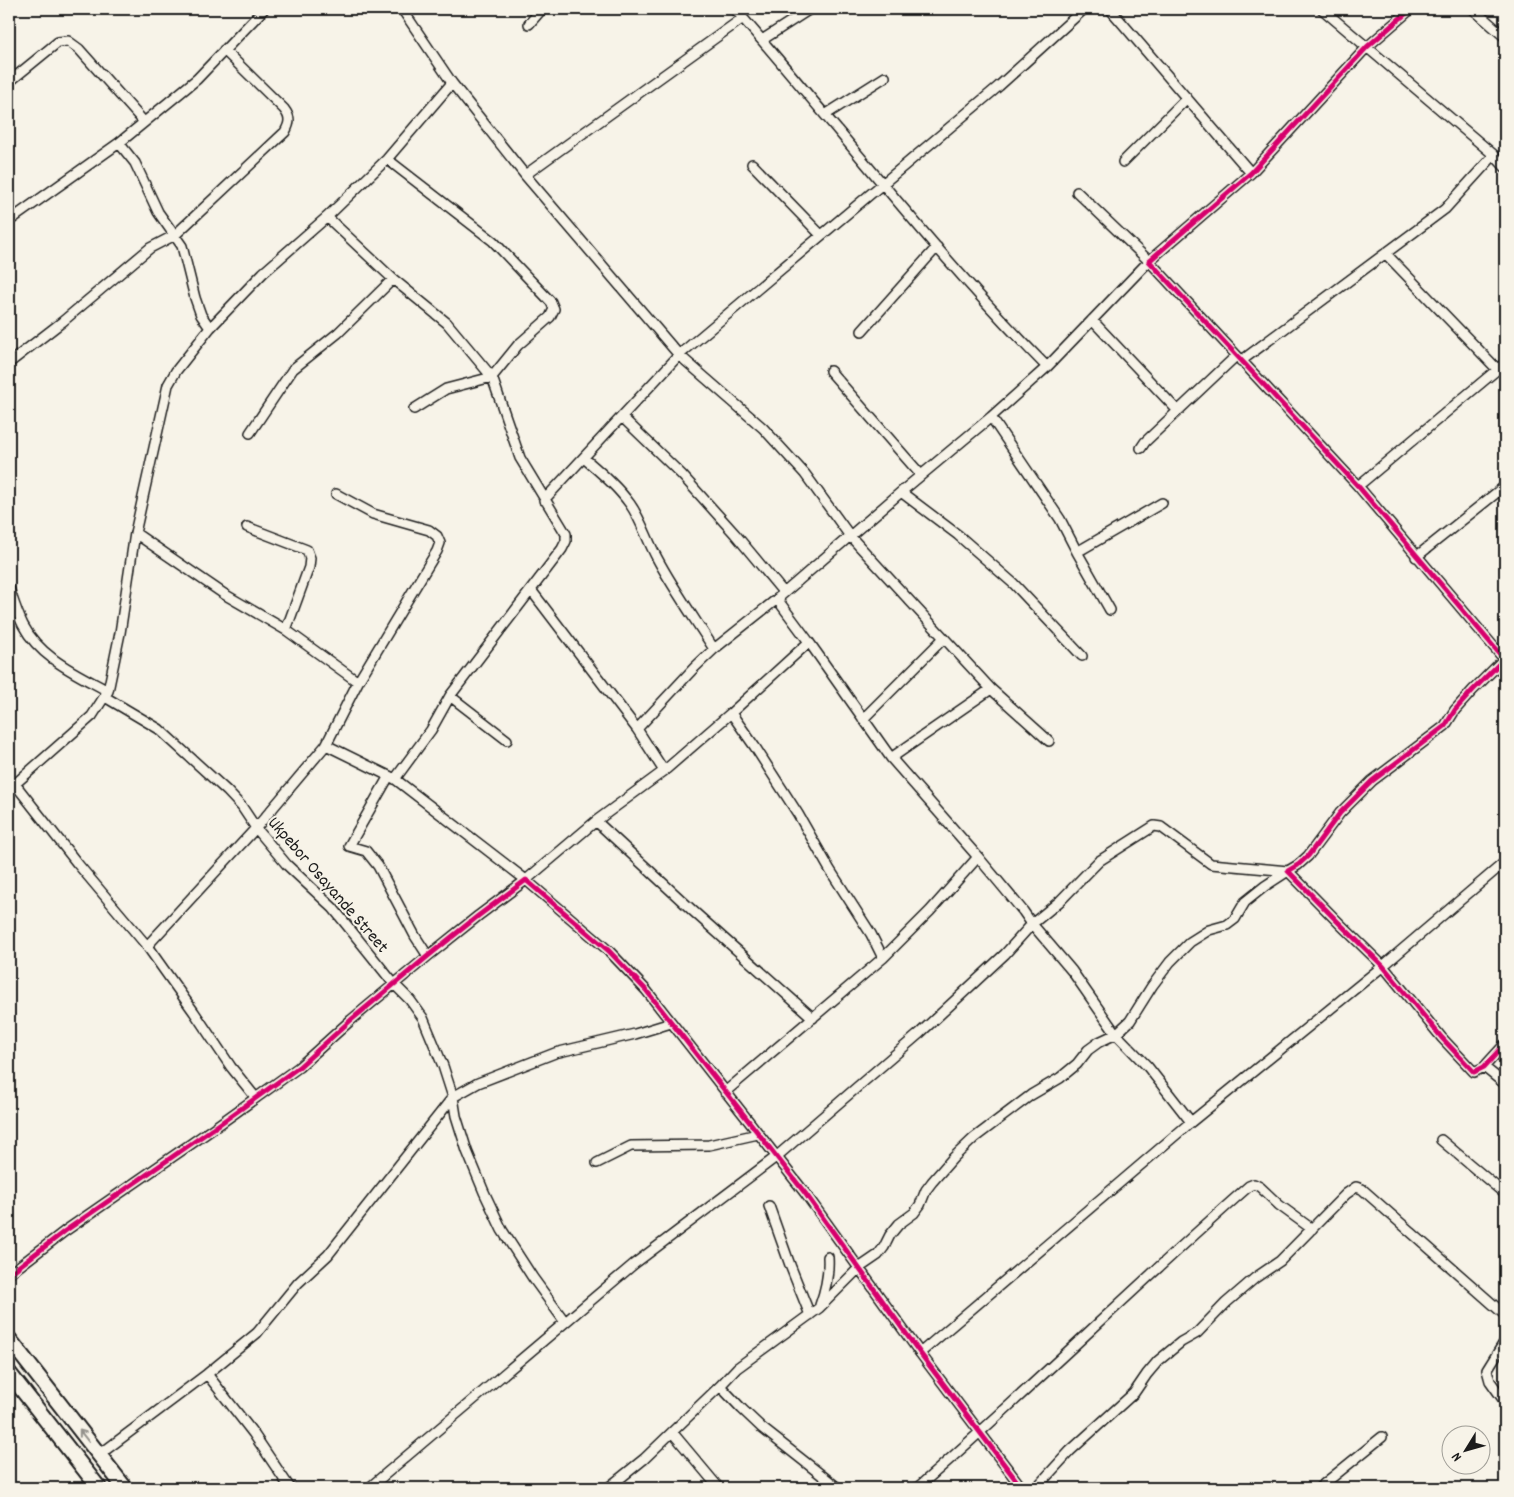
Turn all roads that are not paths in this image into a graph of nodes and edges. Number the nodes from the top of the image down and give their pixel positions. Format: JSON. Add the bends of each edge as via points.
{"nodes":[{"id":1,"x":264,"y":9,"type":"edge"},
{"id":2,"x":402,"y":9,"type":"edge"},
{"id":3,"x":542,"y":9,"type":"edge"},
{"id":4,"x":735,"y":9,"type":"edge"},
{"id":5,"x":810,"y":9,"type":"edge"},
{"id":6,"x":1084,"y":9,"type":"edge"},
{"id":7,"x":1110,"y":9,"type":"edge"},
{"id":8,"x":1322,"y":9,"type":"edge"},
{"id":9,"x":1411,"y":9,"type":"edge"},
{"id":10,"x":1473,"y":9,"type":"edge"},
{"id":11,"x":743,"y":18,"type":"junction"},
{"id":12,"x":529,"y":24,"type":"dead end"},
{"id":13,"x":1505,"y":37,"type":"edge"},
{"id":14,"x":762,"y":40,"type":"junction"},
{"id":15,"x":1367,"y":47,"type":"junction"},
{"id":16,"x":224,"y":50,"type":"junction"},
{"id":17,"x":885,"y":77,"type":"dead end"},
{"id":18,"x":9,"y":82,"type":"edge"},
{"id":19,"x":452,"y":83,"type":"junction"},
{"id":20,"x":1187,"y":98,"type":"junction"},
{"id":21,"x":825,"y":115,"type":"junction"},
{"id":22,"x":144,"y":122,"type":"junction"},
{"id":23,"x":118,"y":142,"type":"junction"},
{"id":24,"x":1494,"y":155,"type":"junction"},
{"id":25,"x":387,"y":159,"type":"junction"},
{"id":26,"x":1123,"y":162,"type":"dead end"},
{"id":27,"x":752,"y":164,"type":"dead end"},
{"id":28,"x":1505,"y":167,"type":"edge"},
{"id":29,"x":1251,"y":172,"type":"junction"},
{"id":30,"x":525,"y":175,"type":"junction"},
{"id":31,"x":882,"y":183,"type":"junction"},
{"id":32,"x":1078,"y":192,"type":"dead end"},
{"id":33,"x":328,"y":217,"type":"junction"},
{"id":34,"x":9,"y":221,"type":"edge"},
{"id":35,"x":175,"y":235,"type":"junction"},
{"id":36,"x":821,"y":235,"type":"junction"},
{"id":37,"x":938,"y":247,"type":"junction"},
{"id":38,"x":1386,"y":254,"type":"junction"},
{"id":39,"x":1149,"y":261,"type":"junction"},
{"id":40,"x":393,"y":279,"type":"junction"},
{"id":41,"x":1092,"y":320,"type":"junction"},
{"id":42,"x":210,"y":328,"type":"junction"},
{"id":43,"x":862,"y":331,"type":"dead end"},
{"id":44,"x":679,"y":356,"type":"junction"},
{"id":45,"x":1238,"y":358,"type":"junction"},
{"id":46,"x":9,"y":363,"type":"edge"},
{"id":47,"x":1505,"y":363,"type":"edge"},
{"id":48,"x":1047,"y":367,"type":"junction"},
{"id":49,"x":1497,"y":369,"type":"junction"},
{"id":50,"x":830,"y":371,"type":"dead end"},
{"id":51,"x":492,"y":377,"type":"junction"},
{"id":52,"x":414,"y":409,"type":"dead end"},
{"id":53,"x":1178,"y":411,"type":"junction"},
{"id":54,"x":622,"y":417,"type":"junction"},
{"id":55,"x":992,"y":417,"type":"junction"},
{"id":56,"x":250,"y":433,"type":"dead end"},
{"id":57,"x":1141,"y":448,"type":"dead end"},
{"id":58,"x":584,"y":458,"type":"junction"},
{"id":59,"x":921,"y":475,"type":"junction"},
{"id":60,"x":1358,"y":486,"type":"junction"},
{"id":61,"x":1505,"y":486,"type":"edge"},
{"id":62,"x":901,"y":492,"type":"junction"},
{"id":63,"x":336,"y":494,"type":"dead end"},
{"id":64,"x":544,"y":500,"type":"junction"},
{"id":65,"x":1162,"y":503,"type":"dead end"},
{"id":66,"x":247,"y":527,"type":"dead end"},
{"id":67,"x":135,"y":533,"type":"junction"},
{"id":68,"x":850,"y":536,"type":"junction"},
{"id":69,"x":1077,"y":552,"type":"junction"},
{"id":70,"x":1416,"y":557,"type":"junction"},
{"id":71,"x":9,"y":588,"type":"edge"},
{"id":72,"x":531,"y":590,"type":"junction"},
{"id":73,"x":781,"y":596,"type":"junction"},
{"id":74,"x":1110,"y":610,"type":"dead end"},
{"id":75,"x":286,"y":630,"type":"junction"},
{"id":76,"x":944,"y":638,"type":"junction"},
{"id":77,"x":809,"y":642,"type":"junction"},
{"id":78,"x":714,"y":649,"type":"junction"},
{"id":79,"x":1082,"y":656,"type":"dead end"},
{"id":80,"x":1505,"y":660,"type":"edge"},
{"id":81,"x":358,"y":682,"type":"junction"},
{"id":82,"x":991,"y":688,"type":"junction"},
{"id":83,"x":107,"y":694,"type":"junction"},
{"id":84,"x":450,"y":696,"type":"junction"},
{"id":85,"x":731,"y":713,"type":"junction"},
{"id":86,"x":863,"y":719,"type":"junction"},
{"id":87,"x":637,"y":728,"type":"junction"},
{"id":88,"x":507,"y":740,"type":"dead end"},
{"id":89,"x":1050,"y":741,"type":"dead end"},
{"id":90,"x":326,"y":745,"type":"junction"},
{"id":91,"x":891,"y":758,"type":"junction"},
{"id":92,"x":664,"y":771,"type":"junction"},
{"id":93,"x":392,"y":778,"type":"junction"},
{"id":94,"x":12,"y":787,"type":"edge"},
{"id":95,"x":596,"y":821,"type":"junction"},
{"id":96,"x":256,"y":828,"type":"junction"},
{"id":97,"x":978,"y":857,"type":"junction"},
{"id":98,"x":1505,"y":862,"type":"edge"},
{"id":99,"x":1288,"y":871,"type":"junction"},
{"id":100,"x":526,"y":880,"type":"junction"},
{"id":101,"x":1032,"y":924,"type":"junction"},
{"id":102,"x":147,"y":946,"type":"junction"},
{"id":103,"x":428,"y":956,"type":"junction"},
{"id":104,"x":883,"y":958,"type":"junction"},
{"id":105,"x":1383,"y":966,"type":"junction"},
{"id":106,"x":394,"y":984,"type":"junction"},
{"id":107,"x":813,"y":1018,"type":"junction"},
{"id":108,"x":671,"y":1023,"type":"junction"},
{"id":109,"x":1116,"y":1034,"type":"junction"},
{"id":110,"x":1505,"y":1044,"type":"edge"},
{"id":111,"x":1484,"y":1067,"type":"junction"},
{"id":112,"x":1505,"y":1084,"type":"edge"},
{"id":113,"x":725,"y":1092,"type":"junction"},
{"id":114,"x":453,"y":1097,"type":"junction"},
{"id":115,"x":256,"y":1098,"type":"junction"},
{"id":116,"x":1191,"y":1122,"type":"junction"},
{"id":117,"x":758,"y":1134,"type":"junction"},
{"id":118,"x":1441,"y":1140,"type":"dead end"},
{"id":119,"x":776,"y":1158,"type":"junction"},
{"id":120,"x":597,"y":1164,"type":"dead end"},
{"id":121,"x":1505,"y":1194,"type":"edge"},
{"id":122,"x":770,"y":1206,"type":"dead end"},
{"id":123,"x":1312,"y":1229,"type":"junction"},
{"id":124,"x":828,"y":1256,"type":"dead end"},
{"id":125,"x":859,"y":1268,"type":"junction"},
{"id":126,"x":9,"y":1274,"type":"edge"},
{"id":127,"x":819,"y":1308,"type":"junction"},
{"id":128,"x":810,"y":1315,"type":"junction"},
{"id":129,"x":1505,"y":1315,"type":"edge"},
{"id":130,"x":565,"y":1322,"type":"junction"},
{"id":131,"x":9,"y":1339,"type":"edge"},
{"id":132,"x":1505,"y":1340,"type":"edge"},
{"id":133,"x":920,"y":1353,"type":"junction"},
{"id":134,"x":9,"y":1373,"type":"edge"},
{"id":135,"x":207,"y":1374,"type":"junction"},
{"id":136,"x":720,"y":1386,"type":"junction"},
{"id":137,"x":1505,"y":1402,"type":"edge"},
{"id":138,"x":672,"y":1432,"type":"junction"},
{"id":139,"x":981,"y":1432,"type":"junction"},
{"id":140,"x":1382,"y":1437,"type":"dead end"},
{"id":141,"x":99,"y":1455,"type":"junction"},
{"id":142,"x":99,"y":1488,"type":"edge"},
{"id":143,"x":125,"y":1488,"type":"edge"},
{"id":144,"x":290,"y":1488,"type":"edge"},
{"id":145,"x":369,"y":1488,"type":"edge"},
{"id":146,"x":608,"y":1488,"type":"edge"},
{"id":147,"x":720,"y":1488,"type":"edge"},
{"id":148,"x":838,"y":1488,"type":"edge"},
{"id":149,"x":917,"y":1488,"type":"edge"},
{"id":150,"x":1022,"y":1488,"type":"edge"},
{"id":151,"x":1036,"y":1488,"type":"edge"},
{"id":152,"x":1320,"y":1488,"type":"edge"}],
"edges":[{"from":1,"to":16,"type":"street"},
{"from":2,"to":19,"type":"street"},
{"from":3,"to":12,"type":"street"},
{"from":4,"to":11,"type":"street"},
{"from":5,"to":14,"type":"street"},
{"from":6,"to":31,"type":"street","via":[[999,86]]},
{"from":7,"to":20,"type":"street"},
{"from":8,"to":15,"type":"street"},
{"from":9,"to":15,"type":"street"},
{"from":10,"to":13,"type":"street"},
{"from":11,"to":14,"type":"street"},
{"from":11,"to":30,"type":"street"},
{"from":14,"to":21,"type":"street"},
{"from":15,"to":24,"type":"street"},
{"from":15,"to":29,"type":"street"},
{"from":16,"to":22,"type":"street","via":[[197,79]]},
{"from":16,"to":35,"type":"street","via":[[284,109],[290,116],[289,124],[285,132]]},
{"from":17,"to":21,"type":"street"},
{"from":18,"to":22,"type":"street","via":[[58,42],[68,41],[79,49]]},
{"from":19,"to":25,"type":"street"},
{"from":19,"to":30,"type":"street"},
{"from":20,"to":26,"type":"street"},
{"from":20,"to":29,"type":"street"},
{"from":21,"to":31,"type":"street"},
{"from":22,"to":23,"type":"street"},
{"from":23,"to":34,"type":"street"},
{"from":23,"to":35,"type":"street","via":[[135,163],[158,212]]},
{"from":24,"to":28,"type":"street"},
{"from":24,"to":38,"type":"street","via":[[1445,209]]},
{"from":25,"to":33,"type":"street"},
{"from":25,"to":51,"type":"street","via":[[493,241],[551,302],[554,309],[550,317],[518,345]]},
{"from":27,"to":36,"type":"street"},
{"from":29,"to":39,"type":"street"},
{"from":30,"to":44,"type":"street"},
{"from":31,"to":36,"type":"street"},
{"from":31,"to":37,"type":"street"},
{"from":32,"to":39,"type":"street"},
{"from":33,"to":40,"type":"street"},
{"from":33,"to":42,"type":"street","via":[[263,273]]},
{"from":35,"to":42,"type":"street","via":[[182,246],[201,315]]},
{"from":35,"to":46,"type":"street","via":[[150,248]]},
{"from":36,"to":44,"type":"street"},
{"from":37,"to":43,"type":"street"},
{"from":37,"to":48,"type":"street","via":[[1003,323]]},
{"from":38,"to":45,"type":"street"},
{"from":38,"to":49,"type":"street"},
{"from":39,"to":41,"type":"street"},
{"from":39,"to":45,"type":"street"},
{"from":40,"to":51,"type":"street","via":[[447,323]]},
{"from":40,"to":56,"type":"street","via":[[338,334],[293,369]]},
{"from":41,"to":48,"type":"street"},
{"from":41,"to":53,"type":"street"},
{"from":42,"to":67,"type":"street","via":[[168,385]]},
{"from":44,"to":54,"type":"street"},
{"from":44,"to":68,"type":"street","via":[[763,428],[805,474]]},
{"from":45,"to":53,"type":"street"},
{"from":45,"to":60,"type":"street"},
{"from":47,"to":49,"type":"street"},
{"from":48,"to":55,"type":"street"},
{"from":49,"to":60,"type":"street"},
{"from":50,"to":59,"type":"street"},
{"from":51,"to":52,"type":"street","via":[[446,389]]},
{"from":51,"to":64,"type":"street","via":[[520,458]]},
{"from":53,"to":57,"type":"street"},
{"from":54,"to":58,"type":"street"},
{"from":54,"to":73,"type":"street","via":[[682,475],[735,534]]},
{"from":55,"to":59,"type":"street"},
{"from":55,"to":69,"type":"street","via":[[1060,519]]},
{"from":58,"to":64,"type":"street"},
{"from":58,"to":78,"type":"street","via":[[612,484],[642,522],[669,580]]},
{"from":59,"to":62,"type":"street"},
{"from":60,"to":70,"type":"street"},
{"from":61,"to":70,"type":"street"},
{"from":62,"to":68,"type":"street"},
{"from":62,"to":79,"type":"street","via":[[958,535],[1014,584]]},
{"from":63,"to":81,"type":"street","via":[[374,514],[429,530],[440,543]]},
{"from":64,"to":72,"type":"street","via":[[566,534],[566,542]]},
{"from":65,"to":69,"type":"street"},
{"from":66,"to":75,"type":"street","via":[[308,550],[309,567]]},
{"from":67,"to":75,"type":"street","via":[[224,594]]},
{"from":67,"to":83,"type":"street"},
{"from":68,"to":73,"type":"street"},
{"from":68,"to":76,"type":"street"},
{"from":69,"to":74,"type":"street"},
{"from":70,"to":80,"type":"street"},
{"from":71,"to":83,"type":"street","name":"Ukpebor Osayande Street","via":[[33,640],[46,654]]},
{"from":72,"to":84,"type":"street"},
{"from":72,"to":87,"type":"street"},
{"from":73,"to":77,"type":"street"},
{"from":73,"to":78,"type":"street"},
{"from":75,"to":81,"type":"street"},
{"from":76,"to":82,"type":"street"},
{"from":76,"to":86,"type":"street"},
{"from":77,"to":85,"type":"street"},
{"from":77,"to":86,"type":"street"},
{"from":78,"to":87,"type":"street"},
{"from":80,"to":99,"type":"street","via":[[1461,703],[1445,726],[1372,781],[1340,813],[1308,856]]},
{"from":81,"to":90,"type":"street"},
{"from":82,"to":89,"type":"street"},
{"from":82,"to":91,"type":"street"},
{"from":83,"to":94,"type":"street","via":[[81,728]]},
{"from":83,"to":96,"type":"street","name":"Ukpebor Osayande Street","via":[[159,730],[227,791]]},
{"from":84,"to":88,"type":"street"},
{"from":84,"to":93,"type":"street","via":[[431,730]]},
{"from":85,"to":92,"type":"street"},
{"from":85,"to":104,"type":"street","via":[[798,814]]},
{"from":86,"to":91,"type":"street"},
{"from":87,"to":92,"type":"street"},
{"from":90,"to":93,"type":"street"},
{"from":90,"to":96,"type":"street"},
{"from":91,"to":97,"type":"street"},
{"from":92,"to":95,"type":"street"},
{"from":93,"to":100,"type":"street"},
{"from":93,"to":103,"type":"street","via":[[349,846],[366,851],[378,866]]},
{"from":94,"to":102,"type":"street"},
{"from":95,"to":100,"type":"street"},
{"from":95,"to":107,"type":"street"},
{"from":96,"to":102,"type":"street"},
{"from":96,"to":106,"type":"street","name":"Ukpebor Osayande Street","via":[[287,865],[333,908]]},
{"from":97,"to":101,"type":"street"},
{"from":97,"to":104,"type":"street"},
{"from":98,"to":105,"type":"street"},
{"from":99,"to":101,"type":"street","via":[[1211,864],[1161,827],[1154,826],[1099,861]]},
{"from":99,"to":105,"type":"street"},
{"from":99,"to":109,"type":"street","via":[[1245,902],[1236,919],[1190,942],[1170,962],[1130,1021]]},
{"from":100,"to":103,"type":"street"},
{"from":100,"to":108,"type":"street","via":[[628,969]]},
{"from":101,"to":109,"type":"street","via":[[1072,971]]},
{"from":101,"to":119,"type":"street","via":[[1005,954],[920,1033]]},
{"from":102,"to":115,"type":"street"},
{"from":103,"to":106,"type":"street"},
{"from":104,"to":107,"type":"street"},
{"from":105,"to":111,"type":"street","via":[[1474,1072]]},
{"from":105,"to":116,"type":"street"},
{"from":106,"to":114,"type":"street","name":"Ukpebor Osayande Street","via":[[423,1018]]},
{"from":106,"to":115,"type":"street","via":[[299,1067]]},
{"from":107,"to":113,"type":"street"},
{"from":108,"to":113,"type":"street"},
{"from":108,"to":114,"type":"street","via":[[556,1053],[486,1080]]},
{"from":109,"to":116,"type":"street","via":[[1148,1067]]},
{"from":109,"to":125,"type":"street","via":[[1088,1050],[1060,1078],[1031,1095],[974,1138],[932,1182],[914,1213],[894,1230],[878,1254]]},
{"from":110,"to":111,"type":"street"},
{"from":111,"to":112,"type":"street"},
{"from":113,"to":117,"type":"street"},
{"from":114,"to":130,"type":"street","name":"Ukpebor Osayande Street","via":[[467,1151],[502,1230]]},
{"from":114,"to":135,"type":"street","via":[[328,1255],[292,1289],[257,1334]]},
{"from":115,"to":126,"type":"street","via":[[65,1230]]},
{"from":116,"to":133,"type":"street"},
{"from":117,"to":119,"type":"street"},
{"from":117,"to":120,"type":"street","via":[[709,1144],[632,1146]]},
{"from":118,"to":121,"type":"street"},
{"from":119,"to":125,"type":"street"},
{"from":119,"to":130,"type":"street","via":[[634,1264]]},
{"from":122,"to":128,"type":"street"},
{"from":123,"to":129,"type":"street","via":[[1346,1194],[1356,1188],[1362,1189]]},
{"from":123,"to":139,"type":"street","via":[[1260,1187],[1249,1186]]},
{"from":123,"to":151,"type":"street","via":[[1280,1261],[1226,1303],[1197,1333],[1168,1352],[1134,1393],[1070,1451]]},
{"from":124,"to":127,"type":"street","via":[[828,1275]]},
{"from":125,"to":127,"type":"street"},
{"from":125,"to":133,"type":"street"},
{"from":127,"to":128,"type":"street"},
{"from":128,"to":136,"type":"street","via":[[737,1368]]},
{"from":130,"to":145,"type":"street"},
{"from":141,"to":131,"type":"highway","one_way":true},
{"from":132,"to":137,"type":"street","via":[[1487,1370],[1490,1381]]},
{"from":133,"to":139,"type":"street"},
{"from":134,"to":142,"type":"highway"},
{"from":135,"to":141,"type":"street"},
{"from":135,"to":144,"type":"street"},
{"from":136,"to":138,"type":"street"},
{"from":136,"to":148,"type":"street","via":[[762,1428]]},
{"from":138,"to":146,"type":"street"},
{"from":138,"to":147,"type":"street"},
{"from":139,"to":149,"type":"street"},
{"from":139,"to":150,"type":"street"},
{"from":140,"to":152,"type":"street"},
{"from":141,"to":143,"type":"highway"}]}
